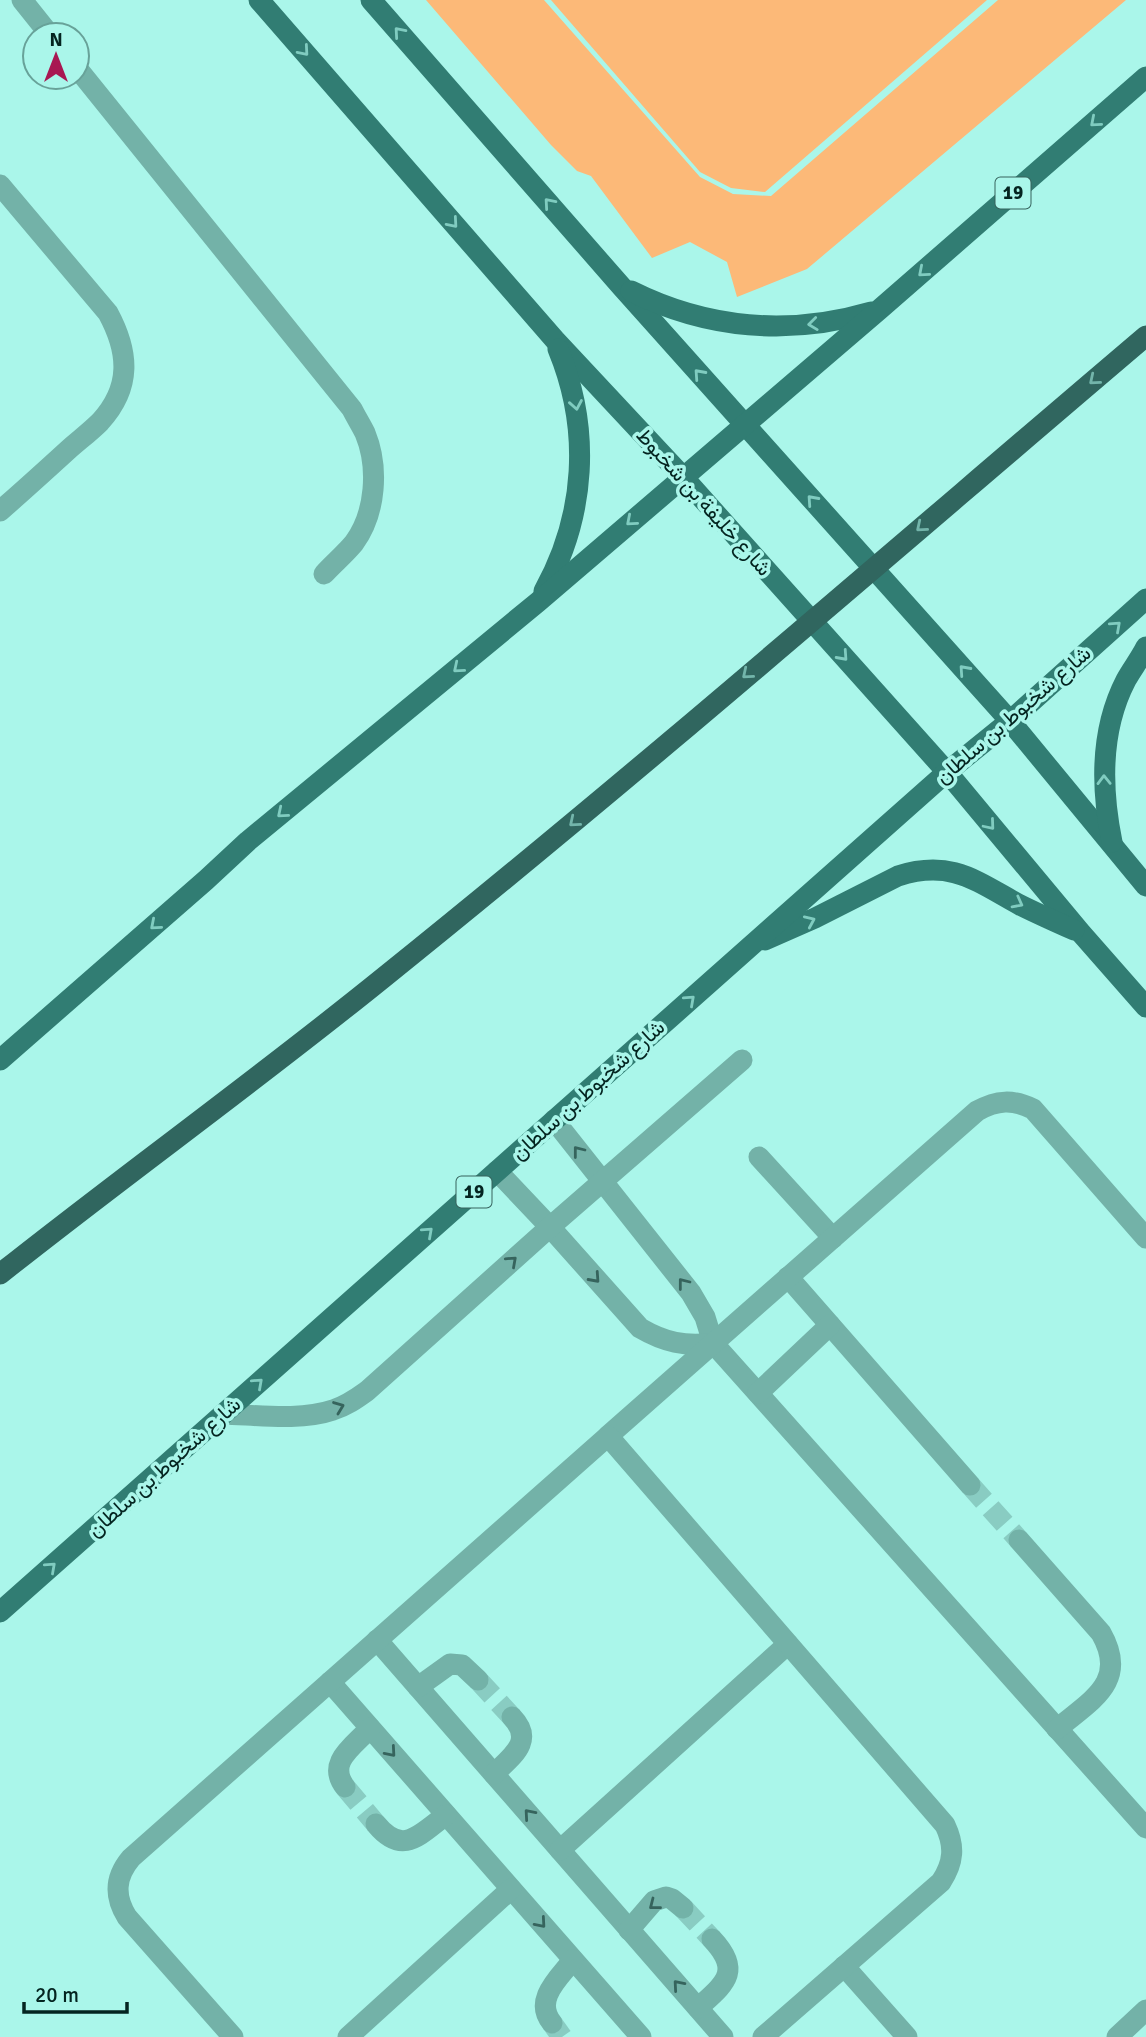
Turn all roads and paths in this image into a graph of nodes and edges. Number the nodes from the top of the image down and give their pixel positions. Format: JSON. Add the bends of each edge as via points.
{"nodes":[{"id":1,"x":22,"y":0,"type":"edge"},
{"id":2,"x":259,"y":0,"type":"edge"},
{"id":3,"x":371,"y":0,"type":"edge"},
{"id":4,"x":39,"y":21,"type":"edge"},
{"id":5,"x":1146,"y":77,"type":"edge"},
{"id":6,"x":91,"y":85,"type":"edge"},
{"id":7,"x":0,"y":185,"type":"edge"},
{"id":8,"x":621,"y":286,"type":"junction"},
{"id":9,"x":880,"y":309,"type":"junction"},
{"id":10,"x":1146,"y":336,"type":"edge"},
{"id":11,"x":555,"y":340,"type":"junction"},
{"id":12,"x":745,"y":425,"type":"junction"},
{"id":13,"x":683,"y":477,"type":"junction"},
{"id":14,"x":0,"y":511,"type":"edge"},
{"id":15,"x":324,"y":574,"type":"dead end"},
{"id":16,"x":1146,"y":599,"type":"edge"},
{"id":17,"x":538,"y":602,"type":"junction"},
{"id":18,"x":1146,"y":647,"type":"edge"},
{"id":19,"x":1010,"y":721,"type":"junction"},
{"id":20,"x":947,"y":772,"type":"junction"},
{"id":21,"x":1113,"y":847,"type":"junction"},
{"id":22,"x":1146,"y":886,"type":"edge"},
{"id":23,"x":1081,"y":933,"type":"junction"},
{"id":24,"x":729,"y":965,"type":"junction"},
{"id":25,"x":1146,"y":1007,"type":"edge"},
{"id":26,"x":742,"y":1059,"type":"dead end"},
{"id":27,"x":0,"y":1060,"type":"edge"},
{"id":28,"x":554,"y":1120,"type":"junction"},
{"id":29,"x":759,"y":1157,"type":"dead end"},
{"id":30,"x":497,"y":1171,"type":"junction"},
{"id":31,"x":602,"y":1181,"type":"junction"},
{"id":32,"x":550,"y":1227,"type":"junction"},
{"id":33,"x":833,"y":1238,"type":"junction"},
{"id":34,"x":1146,"y":1238,"type":"edge"},
{"id":35,"x":0,"y":1274,"type":"edge"},
{"id":36,"x":788,"y":1277,"type":"junction"},
{"id":37,"x":830,"y":1325,"type":"junction"},
{"id":38,"x":713,"y":1343,"type":"junction"},
{"id":39,"x":758,"y":1393,"type":"junction"},
{"id":40,"x":223,"y":1415,"type":"junction"},
{"id":41,"x":608,"y":1436,"type":"junction"},
{"id":42,"x":970,"y":1485,"type":"tunnel mouth"},
{"id":43,"x":1019,"y":1540,"type":"tunnel mouth"},
{"id":44,"x":0,"y":1612,"type":"edge"},
{"id":45,"x":377,"y":1640,"type":"junction"},
{"id":46,"x":788,"y":1644,"type":"junction"},
{"id":47,"x":478,"y":1680,"type":"tunnel mouth"},
{"id":48,"x":330,"y":1682,"type":"junction"},
{"id":49,"x":418,"y":1687,"type":"junction"},
{"id":50,"x":512,"y":1717,"type":"tunnel mouth"},
{"id":51,"x":370,"y":1728,"type":"junction"},
{"id":52,"x":1057,"y":1729,"type":"junction"},
{"id":53,"x":494,"y":1774,"type":"junction"},
{"id":54,"x":345,"y":1787,"type":"tunnel mouth"},
{"id":55,"x":446,"y":1815,"type":"junction"},
{"id":56,"x":376,"y":1824,"type":"tunnel mouth"},
{"id":57,"x":1146,"y":1828,"type":"edge"},
{"id":58,"x":560,"y":1850,"type":"junction"},
{"id":59,"x":511,"y":1889,"type":"junction"},
{"id":60,"x":683,"y":1908,"type":"tunnel mouth"},
{"id":61,"x":629,"y":1930,"type":"junction"},
{"id":62,"x":712,"y":1939,"type":"tunnel mouth"},
{"id":63,"x":573,"y":1960,"type":"junction"},
{"id":64,"x":844,"y":1966,"type":"junction"},
{"id":65,"x":698,"y":2008,"type":"junction"},
{"id":66,"x":1146,"y":2010,"type":"edge"},
{"id":67,"x":552,"y":2023,"type":"tunnel mouth"},
{"id":68,"x":233,"y":2037,"type":"edge"},
{"id":69,"x":348,"y":2037,"type":"edge"},
{"id":70,"x":641,"y":2037,"type":"edge"},
{"id":71,"x":723,"y":2037,"type":"edge"},
{"id":72,"x":763,"y":2037,"type":"edge"},
{"id":73,"x":907,"y":2037,"type":"edge"},
{"id":74,"x":1117,"y":2037,"type":"edge"}],
"edges":[{"from":1,"to":4,"type":"lane"},
{"from":2,"to":11,"type":"main road","name":"شارع خليفة بن شخبوط","one_way":true},
{"from":8,"to":3,"type":"main road","one_way":true},
{"from":5,"to":9,"type":"main road","number":"19","one_way":true},
{"from":6,"to":15,"type":"lane","via":[[352,409],[365,434],[373,461],[367,516],[355,541]]},
{"from":7,"to":14,"type":"lane","via":[[107,313],[119,334],[124,357],[123,381],[100,421]]},
{"from":9,"to":8,"type":"main road","one_way":true,"via":[[816,324],[750,326],[683,313]]},
{"from":12,"to":8,"type":"main road","one_way":true},
{"from":9,"to":12,"type":"main road","number":"19"},
{"from":10,"to":35,"type":"highway","one_way":true,"bridge":true,"via":[[548,844],[212,1113]]},
{"from":11,"to":13,"type":"main road","name":"شارع خليفة بن شخبوط"},
{"from":11,"to":17,"type":"main road","one_way":true,"via":[[573,390],[580,470],[567,539]]},
{"from":12,"to":13,"type":"main road","number":"19"},
{"from":19,"to":12,"type":"main road","one_way":true},
{"from":13,"to":17,"type":"main road","number":"19","one_way":true},
{"from":13,"to":20,"type":"main road","name":"شارع خليفة بن شخبوط","one_way":true},
{"from":19,"to":16,"type":"main road","name":"شارع شخبوط بن سلطان","number":"19","one_way":true},
{"from":17,"to":27,"type":"main road","number":"19","one_way":true,"via":[[248,841]]},
{"from":21,"to":18,"type":"main road","one_way":true,"via":[[1103,773],[1108,736],[1126,682]]},
{"from":19,"to":20,"type":"main road","name":"شارع شخبوط بن سلطان","number":"19"},
{"from":19,"to":21,"type":"main road"},
{"from":20,"to":23,"type":"main road","name":"شارع خليفة بن شخبوط","one_way":true},
{"from":20,"to":24,"type":"main road","name":"شارع شخبوط بن سلطان","number":"19"},
{"from":21,"to":22,"type":"main road"},
{"from":24,"to":23,"type":"main road","one_way":true,"via":[[753,945],[898,876],[926,870],[971,877]]},
{"from":23,"to":25,"type":"main road","name":"شارع خليفة بن شخبوط"},
{"from":28,"to":24,"type":"main road","name":"شارع شخبوط بن سلطان","number":"19","one_way":true},
{"from":26,"to":31,"type":"lane"},
{"from":28,"to":30,"type":"main road","name":"شارع شخبوط بن سلطان","number":"19"},
{"from":31,"to":28,"type":"lane","one_way":true},
{"from":29,"to":33,"type":"lane"},
{"from":30,"to":32,"type":"lane"},
{"from":40,"to":30,"type":"main road","name":"شارع شخبوط بن سلطان","number":"19","one_way":true},
{"from":31,"to":32,"type":"lane"},
{"from":38,"to":31,"type":"lane","one_way":true,"via":[[691,1293]]},
{"from":32,"to":38,"type":"lane","one_way":true,"via":[[640,1328],[675,1343]]},
{"from":40,"to":32,"type":"lane","one_way":true,"via":[[316,1415],[352,1402]]},
{"from":33,"to":34,"type":"lane","via":[[977,1111],[1005,1101],[1034,1109]]},
{"from":33,"to":36,"type":"lane"},
{"from":36,"to":37,"type":"lane"},
{"from":36,"to":38,"type":"lane"},
{"from":37,"to":39,"type":"lane"},
{"from":37,"to":42,"type":"lane"},
{"from":38,"to":39,"type":"lane"},
{"from":38,"to":41,"type":"lane"},
{"from":39,"to":52,"type":"lane"},
{"from":44,"to":40,"type":"main road","name":"شارع شخبوط بن سلطان","number":"19","one_way":true},
{"from":41,"to":45,"type":"lane"},
{"from":41,"to":46,"type":"lane"},
{"from":43,"to":52,"type":"lane","via":[[1109,1646],[1109,1679]]},
{"from":45,"to":48,"type":"lane"},
{"from":45,"to":49,"type":"lane"},
{"from":46,"to":58,"type":"lane"},
{"from":46,"to":64,"type":"lane","via":[[945,1825],[951,1839],[953,1854],[941,1882]]},
{"from":47,"to":49,"type":"lane","via":[[463,1665],[450,1664]]},
{"from":48,"to":51,"type":"lane"},
{"from":48,"to":68,"type":"lane","via":[[131,1858],[118,1880],[120,1906],[127,1917]]},
{"from":49,"to":53,"type":"lane"},
{"from":50,"to":53,"type":"lane","via":[[521,1728],[522,1742]]},
{"from":51,"to":54,"type":"lane","via":[[339,1764]]},
{"from":51,"to":55,"type":"lane","one_way":true},
{"from":52,"to":57,"type":"lane"},
{"from":58,"to":53,"type":"lane","one_way":true},
{"from":55,"to":56,"type":"lane","via":[[406,1842],[390,1838]]},
{"from":55,"to":59,"type":"lane"},
{"from":58,"to":61,"type":"lane"},
{"from":59,"to":63,"type":"lane","one_way":true},
{"from":59,"to":69,"type":"lane"},
{"from":60,"to":61,"type":"lane","one_way":true,"via":[[672,1899],[660,1899]]},
{"from":65,"to":61,"type":"lane","one_way":true},
{"from":62,"to":65,"type":"lane","via":[[726,1958],[726,1976],[723,1985]]},
{"from":63,"to":67,"type":"lane","via":[[545,1999],[546,2016]]},
{"from":63,"to":70,"type":"lane"},
{"from":64,"to":72,"type":"lane"},
{"from":64,"to":73,"type":"lane"},
{"from":65,"to":71,"type":"lane"},
{"from":66,"to":74,"type":"lane"}]}
